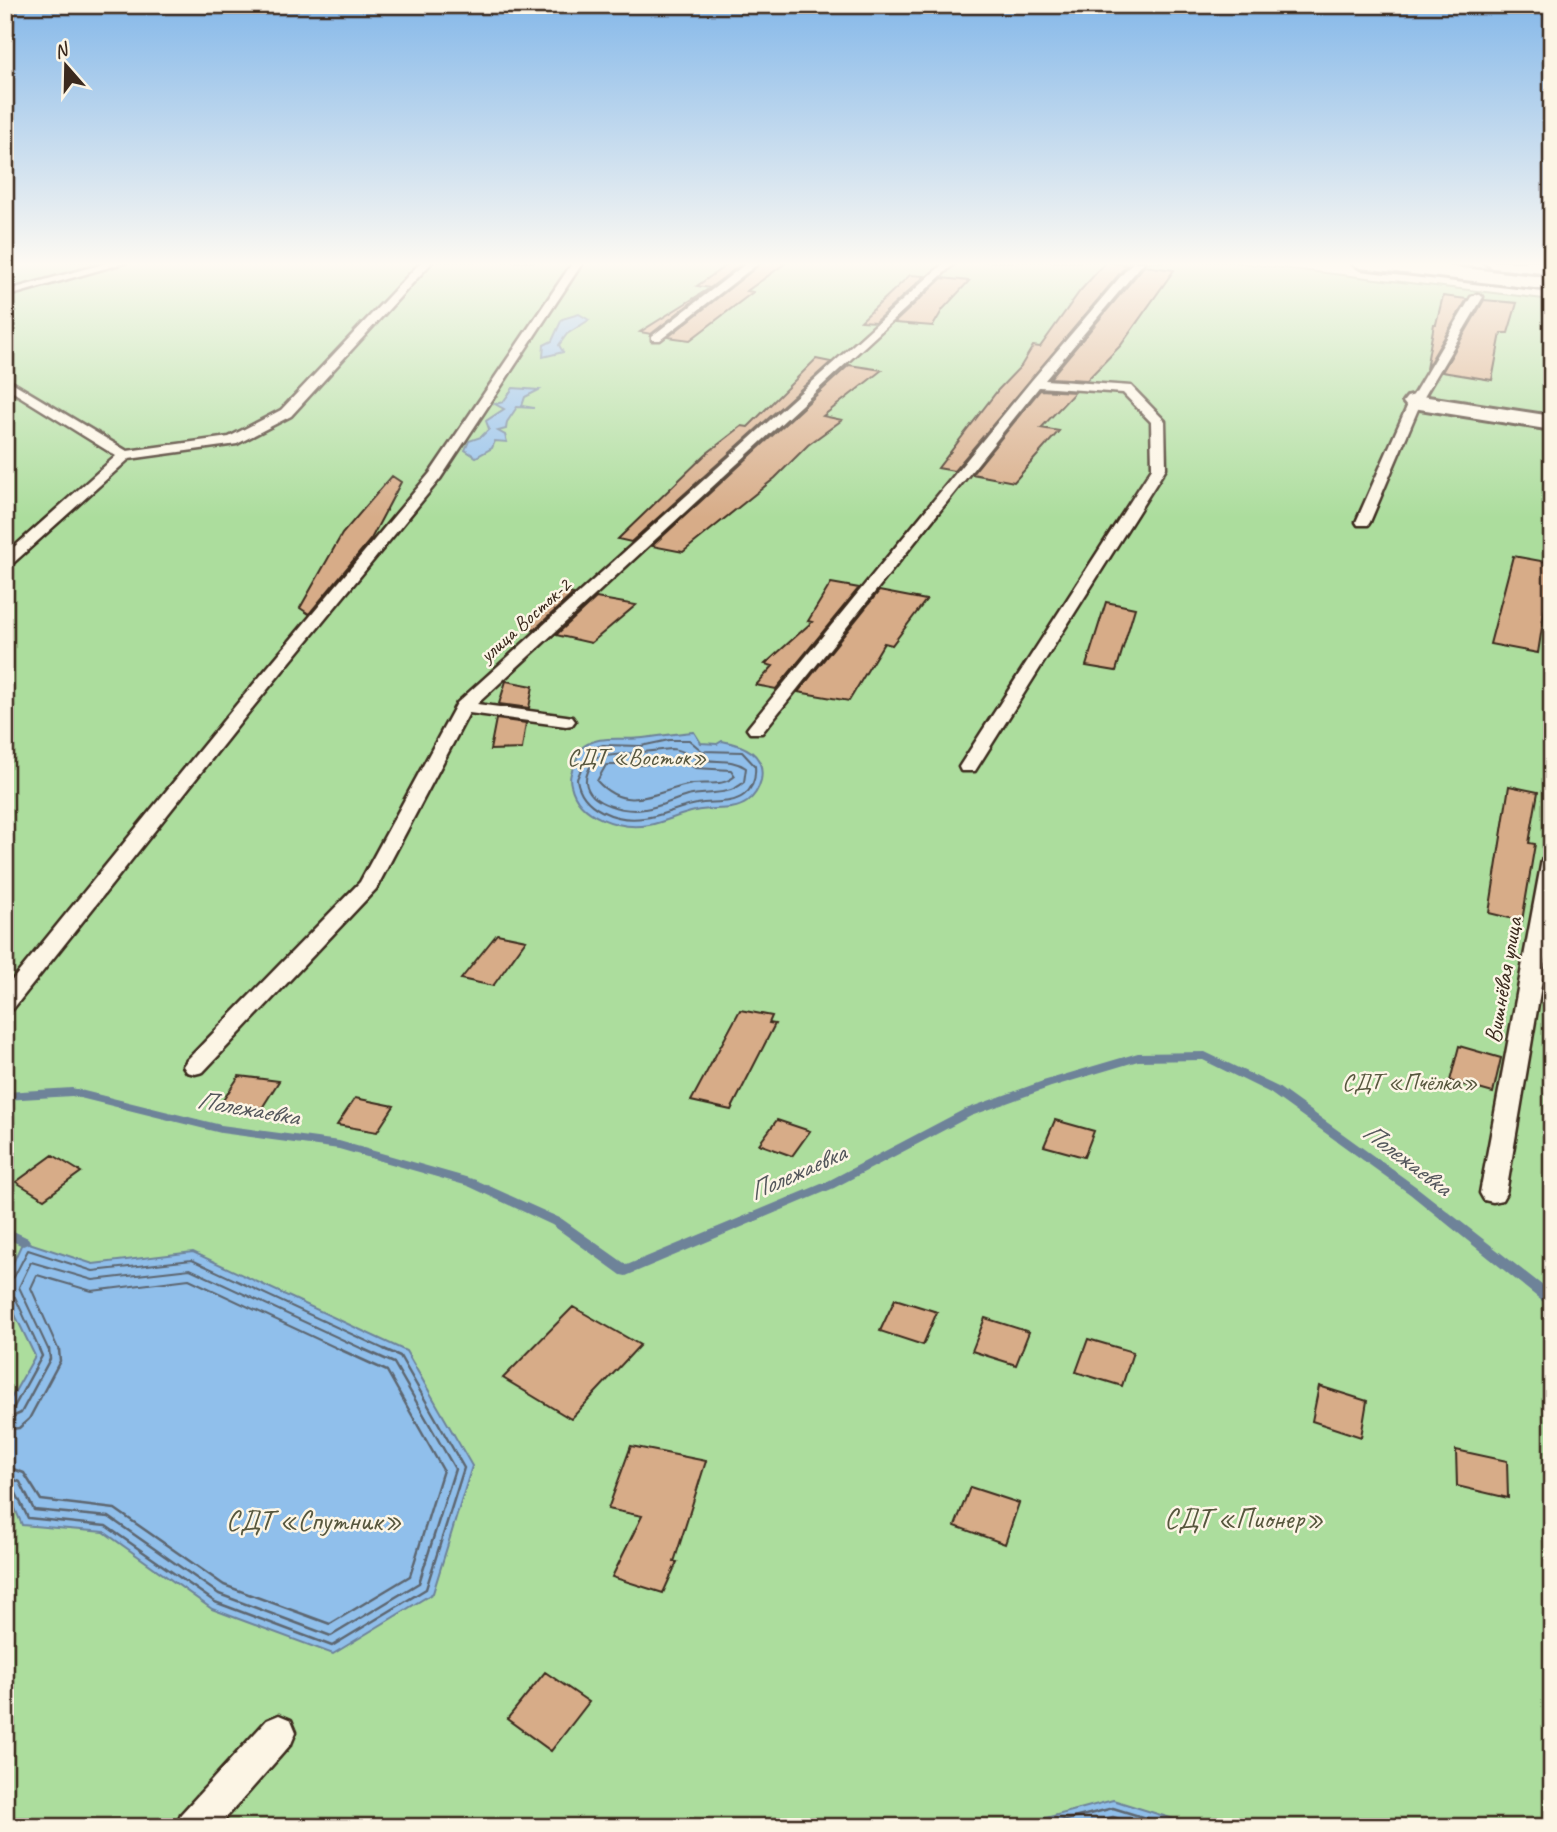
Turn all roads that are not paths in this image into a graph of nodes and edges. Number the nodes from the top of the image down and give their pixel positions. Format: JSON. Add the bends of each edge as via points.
{"nodes":[{"id":1,"x":347,"y":347,"type":"edge"},
{"id":2,"x":521,"y":347,"type":"edge"},
{"id":3,"x":857,"y":347,"type":"edge"},
{"id":4,"x":1066,"y":347,"type":"edge"},
{"id":5,"x":1447,"y":347,"type":"edge"},
{"id":6,"x":1035,"y":383,"type":"junction"},
{"id":7,"x":8,"y":387,"type":"edge"},
{"id":8,"x":1415,"y":402,"type":"junction"},
{"id":9,"x":1552,"y":423,"type":"edge"},
{"id":10,"x":125,"y":455,"type":"junction"},
{"id":11,"x":1363,"y":522,"type":"dead end"},
{"id":12,"x":5,"y":563,"type":"edge"},
{"id":13,"x":463,"y":708,"type":"junction"},
{"id":14,"x":566,"y":721,"type":"dead end"},
{"id":15,"x":756,"y":729,"type":"dead end"},
{"id":16,"x":968,"y":767,"type":"dead end"},
{"id":17,"x":1552,"y":860,"type":"edge"},
{"id":18,"x":5,"y":1004,"type":"edge"},
{"id":19,"x":195,"y":1066,"type":"dead end"},
{"id":20,"x":1493,"y":1193,"type":"dead end"},
{"id":21,"x":279,"y":1732,"type":"dead end"},
{"id":22,"x":194,"y":1827,"type":"edge"}],
"edges":[{"from":1,"to":10,"type":"lane","via":[[286,413],[233,442]]},
{"from":2,"to":18,"type":"lane","via":[[435,476]]},
{"from":3,"to":13,"type":"lane","name":"улица Восток-2"},
{"from":4,"to":6,"type":"lane"},
{"from":5,"to":8,"type":"lane"},
{"from":6,"to":15,"type":"lane"},
{"from":6,"to":16,"type":"lane","via":[[1127,389],[1158,421],[1159,468]]},
{"from":7,"to":10,"type":"lane"},
{"from":8,"to":9,"type":"main road"},
{"from":8,"to":11,"type":"lane"},
{"from":10,"to":12,"type":"lane"},
{"from":13,"to":14,"type":"lane"},
{"from":13,"to":19,"type":"lane","name":"улица Восток-2","via":[[369,885]]},
{"from":17,"to":20,"type":"lane","name":"Вишнёвая улица"},
{"from":21,"to":22,"type":"lane"}]}
